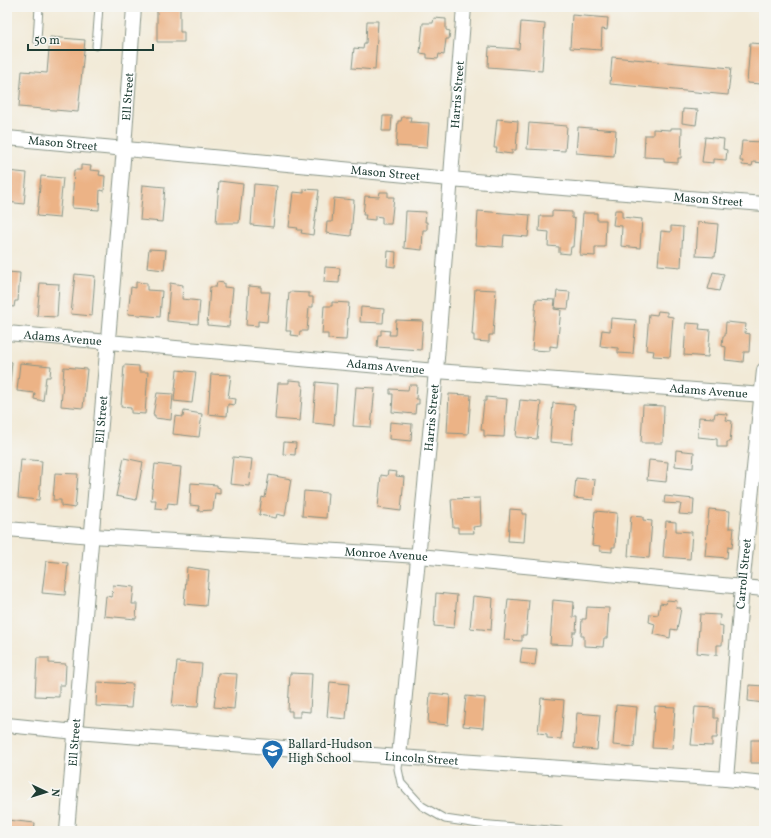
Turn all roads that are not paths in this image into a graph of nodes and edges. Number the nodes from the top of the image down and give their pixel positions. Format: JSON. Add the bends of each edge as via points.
{"nodes":[{"id":1,"x":39,"y":7,"type":"edge"},
{"id":2,"x":99,"y":7,"type":"edge"},
{"id":3,"x":134,"y":7,"type":"edge"},
{"id":4,"x":464,"y":7,"type":"edge"},
{"id":5,"x":37,"y":40,"type":"dead end"},
{"id":6,"x":96,"y":46,"type":"dead end"},
{"id":7,"x":7,"y":138,"type":"edge"},
{"id":8,"x":124,"y":148,"type":"junction"},
{"id":9,"x":450,"y":179,"type":"junction"},
{"id":10,"x":764,"y":204,"type":"edge"},
{"id":11,"x":7,"y":333,"type":"edge"},
{"id":12,"x":108,"y":342,"type":"junction"},
{"id":13,"x":764,"y":370,"type":"edge"},
{"id":14,"x":436,"y":371,"type":"junction"},
{"id":15,"x":763,"y":395,"type":"edge"},
{"id":16,"x":7,"y":529,"type":"edge"},
{"id":17,"x":92,"y":536,"type":"junction"},
{"id":18,"x":419,"y":556,"type":"junction"},
{"id":19,"x":742,"y":587,"type":"junction"},
{"id":20,"x":764,"y":589,"type":"edge"},
{"id":21,"x":7,"y":725,"type":"edge"},
{"id":22,"x":76,"y":732,"type":"junction"},
{"id":23,"x":399,"y":757,"type":"junction"},
{"id":24,"x":726,"y":779,"type":"junction"},
{"id":25,"x":764,"y":783,"type":"edge"},
{"id":26,"x":479,"y":827,"type":"edge"},
{"id":27,"x":68,"y":831,"type":"edge"},
{"id":28,"x":561,"y":831,"type":"edge"}],
"edges":[{"from":1,"to":5,"type":"lane"},
{"from":2,"to":6,"type":"lane"},
{"from":3,"to":8,"type":"street","name":"Ell Street"},
{"from":4,"to":9,"type":"street","name":"Harris Street"},
{"from":7,"to":8,"type":"street","name":"Mason Street"},
{"from":8,"to":9,"type":"street","name":"Mason Street"},
{"from":8,"to":12,"type":"street","name":"Ell Street"},
{"from":9,"to":10,"type":"street","name":"Mason Street"},
{"from":9,"to":14,"type":"street","name":"Harris Street"},
{"from":11,"to":12,"type":"street","name":"Adams Avenue"},
{"from":12,"to":14,"type":"street","name":"Adams Avenue"},
{"from":12,"to":17,"type":"street","name":"Ell Street"},
{"from":13,"to":15,"type":"street","name":"Carroll Street"},
{"from":14,"to":15,"type":"street","name":"Adams Avenue"},
{"from":14,"to":18,"type":"street","name":"Harris Street"},
{"from":15,"to":19,"type":"street","name":"Carroll Street"},
{"from":16,"to":17,"type":"street","name":"Monroe Avenue"},
{"from":17,"to":18,"type":"street","name":"Monroe Avenue"},
{"from":17,"to":22,"type":"street","name":"Ell Street"},
{"from":18,"to":19,"type":"street","name":"Monroe Avenue"},
{"from":18,"to":23,"type":"street","name":"Harris Street"},
{"from":19,"to":20,"type":"street","name":"Monroe Avenue"},
{"from":19,"to":24,"type":"street","name":"Carroll Street"},
{"from":21,"to":22,"type":"street","name":"Lincoln Street"},
{"from":22,"to":23,"type":"street","name":"Lincoln Street"},
{"from":22,"to":27,"type":"street","name":"Ell Street"},
{"from":23,"to":24,"type":"street","name":"Lincoln Street"},
{"from":23,"to":26,"type":"lane","via":[[401,783],[422,806],[445,819]]},
{"from":24,"to":25,"type":"street","name":"Lincoln Street"},
{"from":26,"to":28,"type":"lane"}]}
